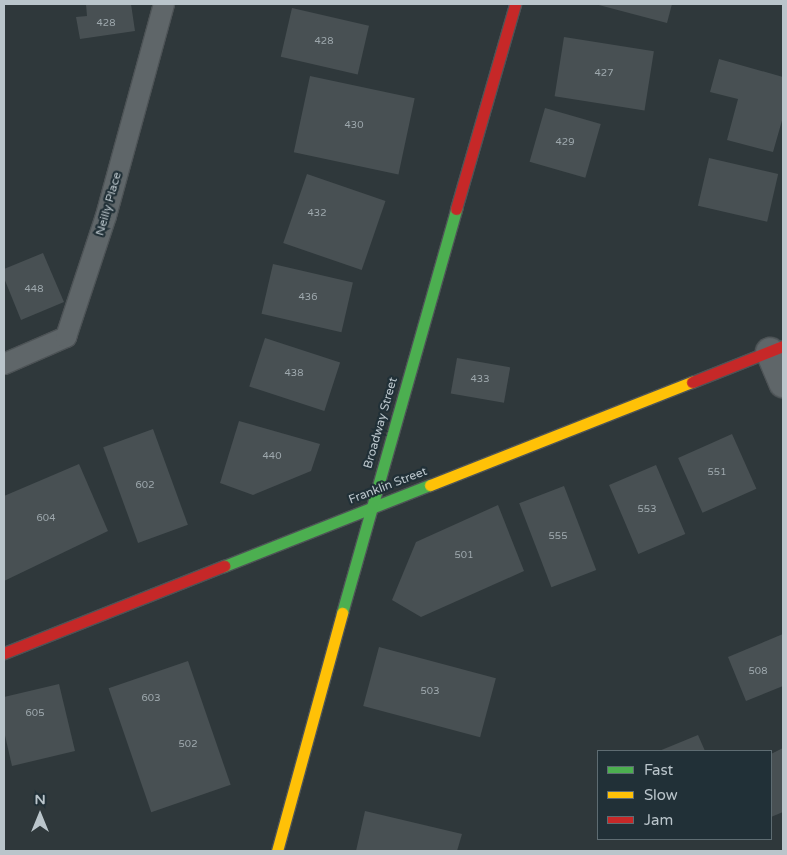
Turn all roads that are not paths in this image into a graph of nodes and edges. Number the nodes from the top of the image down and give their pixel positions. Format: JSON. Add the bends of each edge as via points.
{"nodes":[{"id":1,"x":164,"y":4,"type":"edge"},
{"id":2,"x":516,"y":4,"type":"edge"},
{"id":3,"x":777,"y":349,"type":"edge"},
{"id":4,"x":4,"y":364,"type":"edge"},
{"id":5,"x":783,"y":383,"type":"edge"},
{"id":6,"x":371,"y":507,"type":"junction"},
{"id":7,"x":4,"y":653,"type":"edge"},
{"id":8,"x":277,"y":851,"type":"edge"}],
"edges":[{"from":1,"to":4,"type":"lane","name":"Neilly Place","via":[[106,216],[66,337]]},
{"from":2,"to":6,"type":"street","name":"Broadway Street"},
{"from":3,"to":5,"type":"street"},
{"from":3,"to":6,"type":"street","name":"Franklin Street"},
{"from":6,"to":7,"type":"street","name":"Franklin Street"},
{"from":6,"to":8,"type":"street","name":"Broadway Street"}]}
